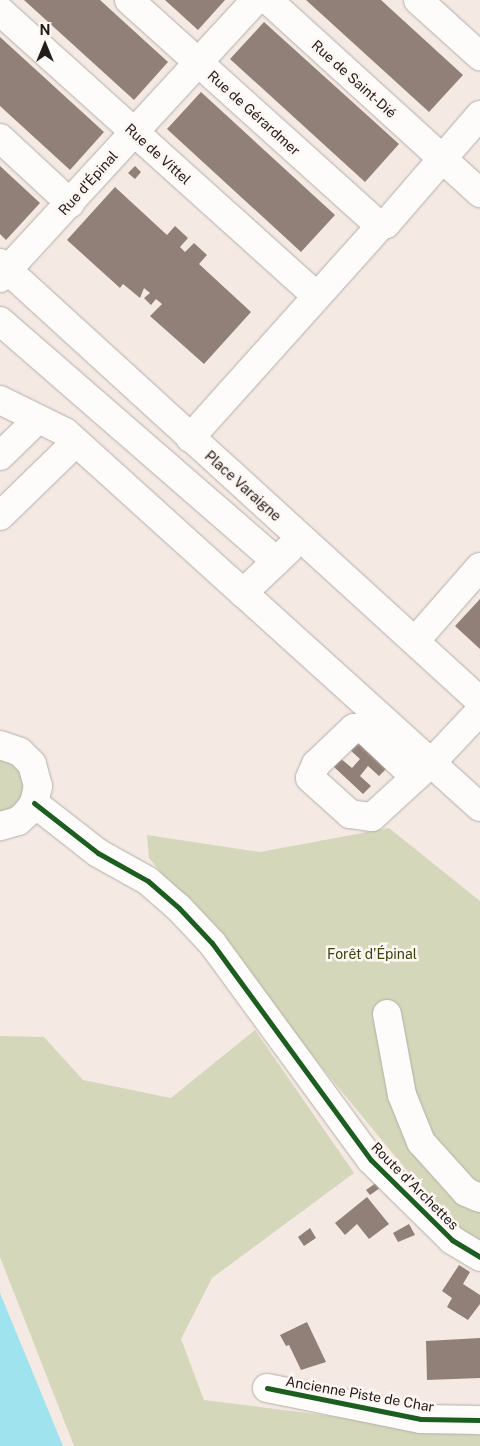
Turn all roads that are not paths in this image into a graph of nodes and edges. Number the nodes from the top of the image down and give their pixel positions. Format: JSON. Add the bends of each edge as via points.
{"nodes":[{"id":1,"x":129,"y":0,"type":"edge"},
{"id":2,"x":256,"y":0,"type":"edge"},
{"id":3,"x":268,"y":0,"type":"edge"},
{"id":4,"x":418,"y":0,"type":"edge"},
{"id":5,"x":0,"y":11,"type":"edge"},
{"id":6,"x":480,"y":56,"type":"edge"},
{"id":7,"x":198,"y":63,"type":"junction"},
{"id":8,"x":480,"y":115,"type":"edge"},
{"id":9,"x":134,"y":132,"type":"junction"},
{"id":10,"x":0,"y":138,"type":"edge"},
{"id":11,"x":441,"y":158,"type":"junction"},
{"id":12,"x":480,"y":193,"type":"edge"},
{"id":13,"x":70,"y":203,"type":"junction"},
{"id":14,"x":380,"y":226,"type":"junction"},
{"id":15,"x":3,"y":270,"type":"edge"},
{"id":16,"x":317,"y":296,"type":"junction"},
{"id":17,"x":0,"y":321,"type":"edge"},
{"id":18,"x":0,"y":400,"type":"edge"},
{"id":19,"x":38,"y":418,"type":"junction"},
{"id":20,"x":181,"y":430,"type":"junction"},
{"id":21,"x":76,"y":442,"type":"junction"},
{"id":22,"x":147,"y":449,"type":"junction"},
{"id":23,"x":0,"y":456,"type":"edge"},
{"id":24,"x":0,"y":516,"type":"edge"},
{"id":25,"x":300,"y":537,"type":"junction"},
{"id":26,"x":276,"y":561,"type":"junction"},
{"id":27,"x":480,"y":567,"type":"edge"},
{"id":28,"x":243,"y":593,"type":"junction"},
{"id":29,"x":416,"y":640,"type":"junction"},
{"id":30,"x":480,"y":701,"type":"edge"},
{"id":31,"x":480,"y":711,"type":"edge"},
{"id":32,"x":0,"y":745,"type":"edge"},
{"id":33,"x":423,"y":770,"type":"junction"},
{"id":34,"x":34,"y":803,"type":"junction"},
{"id":35,"x":480,"y":807,"type":"edge"},
{"id":36,"x":0,"y":826,"type":"edge"},
{"id":37,"x":387,"y":1014,"type":"dead end"},
{"id":38,"x":480,"y":1198,"type":"edge"},
{"id":39,"x":480,"y":1257,"type":"edge"},
{"id":40,"x":267,"y":1388,"type":"dead end"},
{"id":41,"x":480,"y":1420,"type":"edge"}],
"edges":[{"from":1,"to":7,"type":"street","name":"Rue de Gérardmer"},
{"from":2,"to":7,"type":"street","name":"Rue d'Épinal"},
{"from":3,"to":11,"type":"street","name":"Rue de Saint-Dié"},
{"from":4,"to":6,"type":"street"},
{"from":5,"to":9,"type":"street","name":"Rue de Vittel"},
{"from":7,"to":9,"type":"street","name":"Rue d'Épinal"},
{"from":7,"to":14,"type":"street","name":"Rue de Gérardmer"},
{"from":8,"to":11,"type":"street"},
{"from":9,"to":13,"type":"street","name":"Rue d'Épinal"},
{"from":9,"to":16,"type":"street","name":"Rue de Vittel"},
{"from":10,"to":13,"type":"street"},
{"from":11,"to":12,"type":"street","name":"Rue de Saint-Dié"},
{"from":11,"to":14,"type":"street","via":[[386,224]]},
{"from":13,"to":15,"type":"street","name":"Rue d'Épinal"},
{"from":14,"to":16,"type":"street"},
{"from":15,"to":20,"type":"street","name":"Place Varaigne"},
{"from":16,"to":20,"type":"street"},
{"from":17,"to":22,"type":"street"},
{"from":18,"to":19,"type":"street"},
{"from":19,"to":21,"type":"street","via":[[65,432]]},
{"from":19,"to":23,"type":"street"},
{"from":20,"to":22,"type":"street"},
{"from":20,"to":25,"type":"street","name":"Place Varaigne"},
{"from":21,"to":24,"type":"street"},
{"from":21,"to":28,"type":"street"},
{"from":22,"to":26,"type":"street"},
{"from":25,"to":26,"type":"street"},
{"from":25,"to":29,"type":"street","name":"Place Varaigne"},
{"from":26,"to":28,"type":"street"},
{"from":27,"to":29,"type":"street"},
{"from":28,"to":33,"type":"street"},
{"from":29,"to":30,"type":"street","name":"Place Varaigne"},
{"from":31,"to":33,"type":"street"},
{"from":32,"to":34,"type":"street","via":[[20,752],[32,764],[38,786]]},
{"from":33,"to":35,"type":"street"},
{"from":34,"to":36,"type":"street","via":[[18,821]]},
{"from":34,"to":39,"type":"street","name":"Route d'Archettes","via":[[98,853],[148,881],[180,908],[212,943],[371,1160],[452,1240]]},
{"from":37,"to":38,"type":"street","via":[[402,1095],[421,1142],[466,1192]]},
{"from":40,"to":41,"type":"street","name":"Ancienne Piste de Char","via":[[421,1419]]}]}
